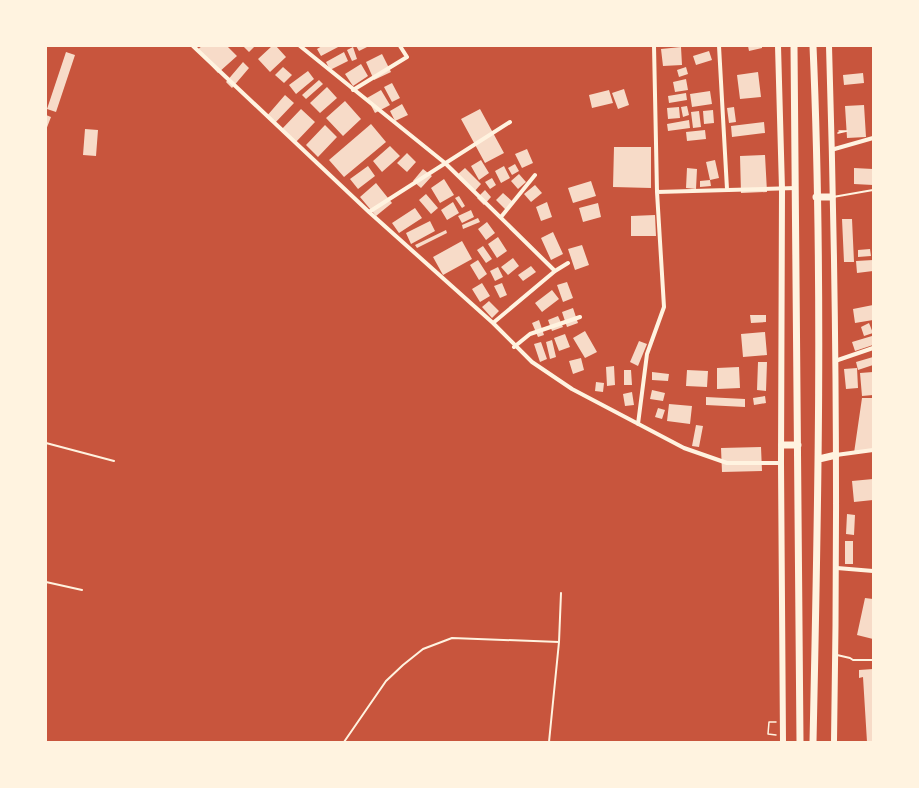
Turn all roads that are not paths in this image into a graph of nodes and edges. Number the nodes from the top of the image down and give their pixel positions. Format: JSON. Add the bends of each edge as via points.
{"nodes":[{"id":1,"x":193,"y":46,"type":"edge"},
{"id":2,"x":300,"y":46,"type":"edge"},
{"id":3,"x":400,"y":46,"type":"edge"},
{"id":4,"x":654,"y":46,"type":"edge"},
{"id":5,"x":719,"y":46,"type":"edge"},
{"id":6,"x":778,"y":46,"type":"edge"},
{"id":7,"x":794,"y":46,"type":"edge"},
{"id":8,"x":813,"y":46,"type":"edge"},
{"id":9,"x":829,"y":46,"type":"edge"},
{"id":10,"x":352,"y":90,"type":"junction"},
{"id":11,"x":510,"y":122,"type":"dead end"},
{"id":12,"x":873,"y":138,"type":"edge"},
{"id":13,"x":831,"y":150,"type":"junction"},
{"id":14,"x":445,"y":163,"type":"junction"},
{"id":15,"x":535,"y":175,"type":"dead end"},
{"id":16,"x":796,"y":188,"type":"junction"},
{"id":17,"x":727,"y":189,"type":"junction"},
{"id":18,"x":782,"y":189,"type":"junction"},
{"id":19,"x":873,"y":190,"type":"edge"},
{"id":20,"x":657,"y":192,"type":"junction"},
{"id":21,"x":816,"y":197,"type":"junction"},
{"id":22,"x":832,"y":197,"type":"junction"},
{"id":23,"x":369,"y":212,"type":"junction"},
{"id":24,"x":501,"y":217,"type":"junction"},
{"id":25,"x":568,"y":263,"type":"dead end"},
{"id":26,"x":555,"y":271,"type":"junction"},
{"id":27,"x":580,"y":317,"type":"dead end"},
{"id":28,"x":493,"y":323,"type":"junction"},
{"id":29,"x":514,"y":347,"type":"junction"},
{"id":30,"x":873,"y":348,"type":"edge"},
{"id":31,"x":835,"y":361,"type":"junction"},
{"id":32,"x":638,"y":424,"type":"junction"},
{"id":33,"x":46,"y":443,"type":"edge"},
{"id":34,"x":782,"y":445,"type":"junction"},
{"id":35,"x":798,"y":445,"type":"junction"},
{"id":36,"x":873,"y":450,"type":"edge"},
{"id":37,"x":836,"y":455,"type":"junction"},
{"id":38,"x":819,"y":459,"type":"junction"},
{"id":39,"x":114,"y":461,"type":"dead end"},
{"id":40,"x":781,"y":463,"type":"junction"},
{"id":41,"x":837,"y":568,"type":"junction"},
{"id":42,"x":873,"y":571,"type":"edge"},
{"id":43,"x":46,"y":582,"type":"edge"},
{"id":44,"x":82,"y":590,"type":"dead end"},
{"id":45,"x":561,"y":593,"type":"dead end"},
{"id":46,"x":559,"y":642,"type":"junction"},
{"id":47,"x":836,"y":655,"type":"junction"},
{"id":48,"x":873,"y":660,"type":"edge"},
{"id":49,"x":344,"y":742,"type":"edge"},
{"id":50,"x":549,"y":742,"type":"edge"},
{"id":51,"x":783,"y":742,"type":"edge"},
{"id":52,"x":800,"y":742,"type":"edge"},
{"id":53,"x":813,"y":742,"type":"edge"},
{"id":54,"x":834,"y":742,"type":"edge"}],
"edges":[{"from":1,"to":23,"type":"street"},
{"from":2,"to":10,"type":"street"},
{"from":3,"to":10,"type":"street","via":[[407,57]]},
{"from":4,"to":20,"type":"street"},
{"from":5,"to":17,"type":"street"},
{"from":6,"to":18,"type":"main road"},
{"from":7,"to":16,"type":"highway"},
{"from":8,"to":21,"type":"highway","via":[[817,134]]},
{"from":9,"to":13,"type":"main road"},
{"from":10,"to":14,"type":"street"},
{"from":11,"to":14,"type":"street"},
{"from":12,"to":13,"type":"street"},
{"from":13,"to":22,"type":"main road"},
{"from":14,"to":23,"type":"street"},
{"from":14,"to":24,"type":"street"},
{"from":15,"to":24,"type":"street"},
{"from":16,"to":18,"type":"street"},
{"from":16,"to":35,"type":"highway"},
{"from":17,"to":18,"type":"street"},
{"from":17,"to":20,"type":"street"},
{"from":18,"to":34,"type":"main road"},
{"from":19,"to":22,"type":"lane"},
{"from":20,"to":32,"type":"street","via":[[664,307],[647,354]]},
{"from":21,"to":22,"type":"highway"},
{"from":21,"to":38,"type":"highway"},
{"from":22,"to":31,"type":"main road"},
{"from":23,"to":28,"type":"street"},
{"from":24,"to":26,"type":"street"},
{"from":25,"to":26,"type":"street"},
{"from":26,"to":28,"type":"street"},
{"from":27,"to":29,"type":"street","via":[[530,334]]},
{"from":28,"to":29,"type":"street"},
{"from":29,"to":32,"type":"street","via":[[572,389]]},
{"from":30,"to":31,"type":"street"},
{"from":31,"to":37,"type":"main road"},
{"from":32,"to":40,"type":"street","via":[[684,448],[728,464]]},
{"from":33,"to":39,"type":"lane"},
{"from":34,"to":35,"type":"highway"},
{"from":34,"to":40,"type":"main road"},
{"from":35,"to":52,"type":"highway"},
{"from":36,"to":37,"type":"street"},
{"from":37,"to":38,"type":"highway"},
{"from":37,"to":41,"type":"main road"},
{"from":38,"to":53,"type":"highway"},
{"from":40,"to":51,"type":"main road"},
{"from":41,"to":42,"type":"street"},
{"from":41,"to":47,"type":"main road"},
{"from":43,"to":44,"type":"lane"},
{"from":45,"to":46,"type":"lane"},
{"from":46,"to":49,"type":"lane","via":[[452,638],[423,650],[386,681]]},
{"from":46,"to":50,"type":"lane"},
{"from":47,"to":48,"type":"lane","via":[[853,660]]},
{"from":47,"to":54,"type":"main road"}]}
